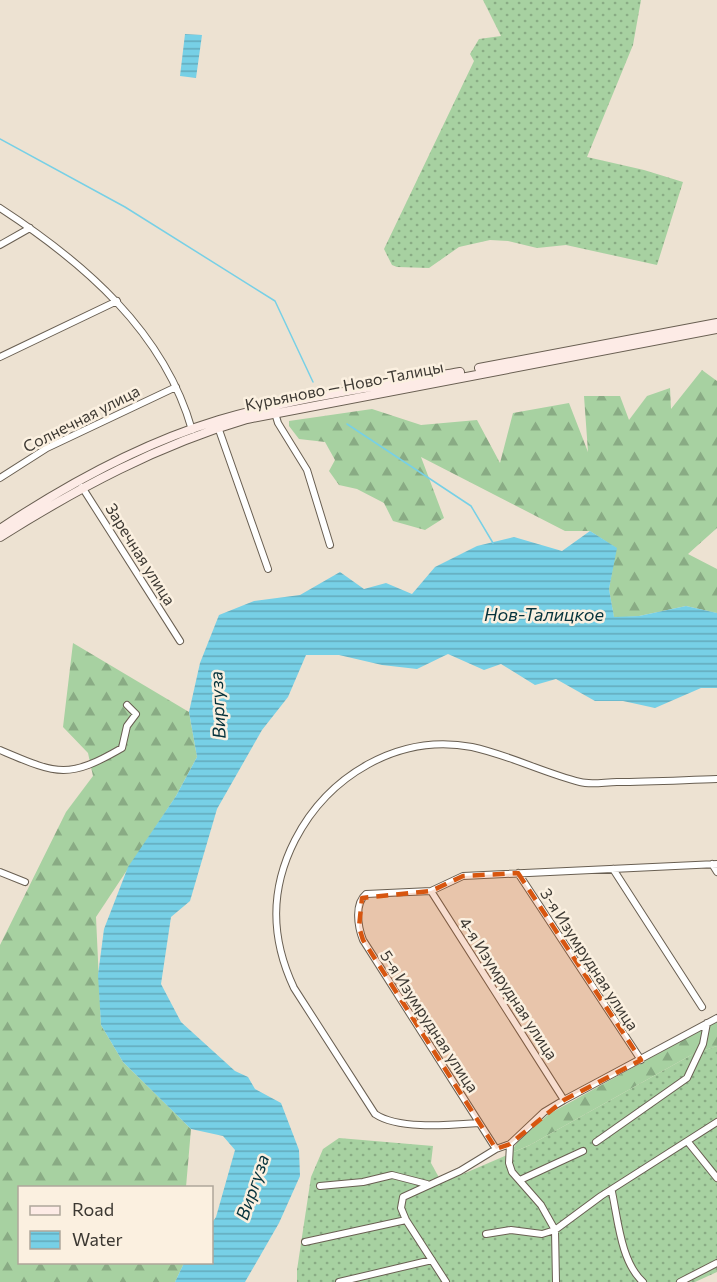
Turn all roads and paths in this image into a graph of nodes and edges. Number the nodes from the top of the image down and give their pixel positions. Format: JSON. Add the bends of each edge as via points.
{"nodes":[{"id":1,"x":0,"y":208,"type":"edge"},
{"id":2,"x":30,"y":228,"type":"junction"},
{"id":3,"x":0,"y":245,"type":"edge"},
{"id":4,"x":117,"y":301,"type":"junction"},
{"id":5,"x":717,"y":323,"type":"edge"},
{"id":6,"x":717,"y":329,"type":"edge"},
{"id":7,"x":0,"y":357,"type":"edge"},
{"id":8,"x":176,"y":387,"type":"junction"},
{"id":9,"x":275,"y":413,"type":"junction"},
{"id":10,"x":218,"y":428,"type":"junction"},
{"id":11,"x":192,"y":430,"type":"junction"},
{"id":12,"x":0,"y":478,"type":"edge"},
{"id":13,"x":81,"y":485,"type":"junction"},
{"id":14,"x":0,"y":529,"type":"edge"},
{"id":15,"x":0,"y":537,"type":"edge"},
{"id":16,"x":330,"y":544,"type":"dead end"},
{"id":17,"x":268,"y":569,"type":"dead end"},
{"id":18,"x":180,"y":641,"type":"dead end"},
{"id":19,"x":127,"y":705,"type":"dead end"},
{"id":20,"x":0,"y":750,"type":"edge"},
{"id":21,"x":717,"y":779,"type":"edge"},
{"id":22,"x":714,"y":864,"type":"edge"},
{"id":23,"x":613,"y":869,"type":"junction"},
{"id":24,"x":0,"y":872,"type":"edge"},
{"id":25,"x":717,"y":872,"type":"edge"},
{"id":26,"x":518,"y":873,"type":"junction"},
{"id":27,"x":25,"y":882,"type":"dead end"},
{"id":28,"x":431,"y":891,"type":"junction"},
{"id":29,"x":702,"y":1007,"type":"dead end"},
{"id":30,"x":717,"y":1018,"type":"edge"},
{"id":31,"x":707,"y":1023,"type":"junction"},
{"id":32,"x":641,"y":1060,"type":"junction"},
{"id":33,"x":564,"y":1100,"type":"junction"},
{"id":34,"x":717,"y":1122,"type":"edge"},
{"id":35,"x":478,"y":1123,"type":"junction"},
{"id":36,"x":596,"y":1142,"type":"dead end"},
{"id":37,"x":687,"y":1142,"type":"junction"},
{"id":38,"x":510,"y":1144,"type":"junction"},
{"id":39,"x":496,"y":1149,"type":"junction"},
{"id":40,"x":583,"y":1151,"type":"dead end"},
{"id":41,"x":717,"y":1178,"type":"edge"},
{"id":42,"x":520,"y":1180,"type":"junction"},
{"id":43,"x":428,"y":1184,"type":"junction"},
{"id":44,"x":320,"y":1186,"type":"dead end"},
{"id":45,"x":612,"y":1192,"type":"junction"},
{"id":46,"x":406,"y":1220,"type":"junction"},
{"id":47,"x":555,"y":1230,"type":"junction"},
{"id":48,"x":486,"y":1234,"type":"dead end"},
{"id":49,"x":305,"y":1242,"type":"dead end"},
{"id":50,"x":432,"y":1260,"type":"junction"},
{"id":51,"x":717,"y":1263,"type":"edge"},
{"id":52,"x":339,"y":1282,"type":"edge"},
{"id":53,"x":446,"y":1282,"type":"edge"},
{"id":54,"x":556,"y":1282,"type":"edge"},
{"id":55,"x":643,"y":1282,"type":"edge"},
{"id":56,"x":680,"y":1282,"type":"edge"}],
"edges":[{"from":1,"to":2,"type":"street"},
{"from":2,"to":3,"type":"street"},
{"from":2,"to":4,"type":"street"},
{"from":4,"to":7,"type":"street"},
{"from":4,"to":8,"type":"street","via":[[151,345]]},
{"from":5,"to":11,"type":"main road","name":"Курьяново — Ново-Талицы","via":[[273,406]]},
{"from":6,"to":9,"type":"main road","name":"Курьяново — Ново-Талицы"},
{"from":8,"to":11,"type":"street"},
{"from":8,"to":12,"type":"street","name":"Солнечная улица","via":[[47,448]]},
{"from":9,"to":10,"type":"main road","name":"Курьяново — Ново-Талицы"},
{"from":9,"to":16,"type":"street","via":[[308,470]]},
{"from":10,"to":13,"type":"main road","name":"Курьяново — Ново-Талицы"},
{"from":10,"to":17,"type":"street"},
{"from":11,"to":13,"type":"main road","name":"Курьяново — Ново-Талицы"},
{"from":13,"to":14,"type":"main road","name":"Курьяново — Ново-Талицы"},
{"from":13,"to":15,"type":"main road","name":"Курьяново — Ново-Талицы"},
{"from":13,"to":18,"type":"street","name":"Заречная улица"},
{"from":19,"to":20,"type":"street","via":[[136,714],[122,748],[79,770],[48,768]]},
{"from":21,"to":35,"type":"street","via":[[582,783],[472,747],[440,744],[394,752],[367,764],[339,783],[306,819],[284,862],[276,888],[276,931],[284,968],[294,988],[375,1114],[386,1122]]},
{"from":22,"to":23,"type":"street"},
{"from":22,"to":25,"type":"street"},
{"from":23,"to":26,"type":"street"},
{"from":23,"to":29,"type":"street"},
{"from":24,"to":27,"type":"street"},
{"from":26,"to":28,"type":"street","via":[[463,876]]},
{"from":26,"to":32,"type":"street","name":"3-я Изумрудная улица"},
{"from":28,"to":33,"type":"street","name":"4-я Изумрудная улица"},
{"from":28,"to":35,"type":"street","name":"5-я Изумрудная улица","via":[[366,894],[360,902],[359,927],[363,940]]},
{"from":30,"to":31,"type":"street"},
{"from":31,"to":32,"type":"street"},
{"from":31,"to":36,"type":"street","via":[[703,1044],[687,1078]]},
{"from":32,"to":33,"type":"street"},
{"from":33,"to":38,"type":"street","via":[[544,1112]]},
{"from":34,"to":37,"type":"street"},
{"from":35,"to":39,"type":"street","name":"5-я Изумрудная улица"},
{"from":37,"to":41,"type":"street"},
{"from":37,"to":45,"type":"street"},
{"from":38,"to":39,"type":"street"},
{"from":38,"to":42,"type":"street","via":[[509,1163]]},
{"from":39,"to":43,"type":"street","via":[[460,1171]]},
{"from":40,"to":42,"type":"street"},
{"from":42,"to":47,"type":"street"},
{"from":43,"to":44,"type":"street","via":[[392,1175]]},
{"from":43,"to":46,"type":"street","via":[[403,1197],[400,1202]]},
{"from":45,"to":47,"type":"street"},
{"from":45,"to":55,"type":"street","via":[[629,1263]]},
{"from":46,"to":49,"type":"street"},
{"from":46,"to":50,"type":"street"},
{"from":47,"to":48,"type":"street","via":[[543,1234],[511,1230]]},
{"from":47,"to":54,"type":"street"},
{"from":50,"to":52,"type":"street"},
{"from":50,"to":53,"type":"street"},
{"from":51,"to":56,"type":"street"}]}
